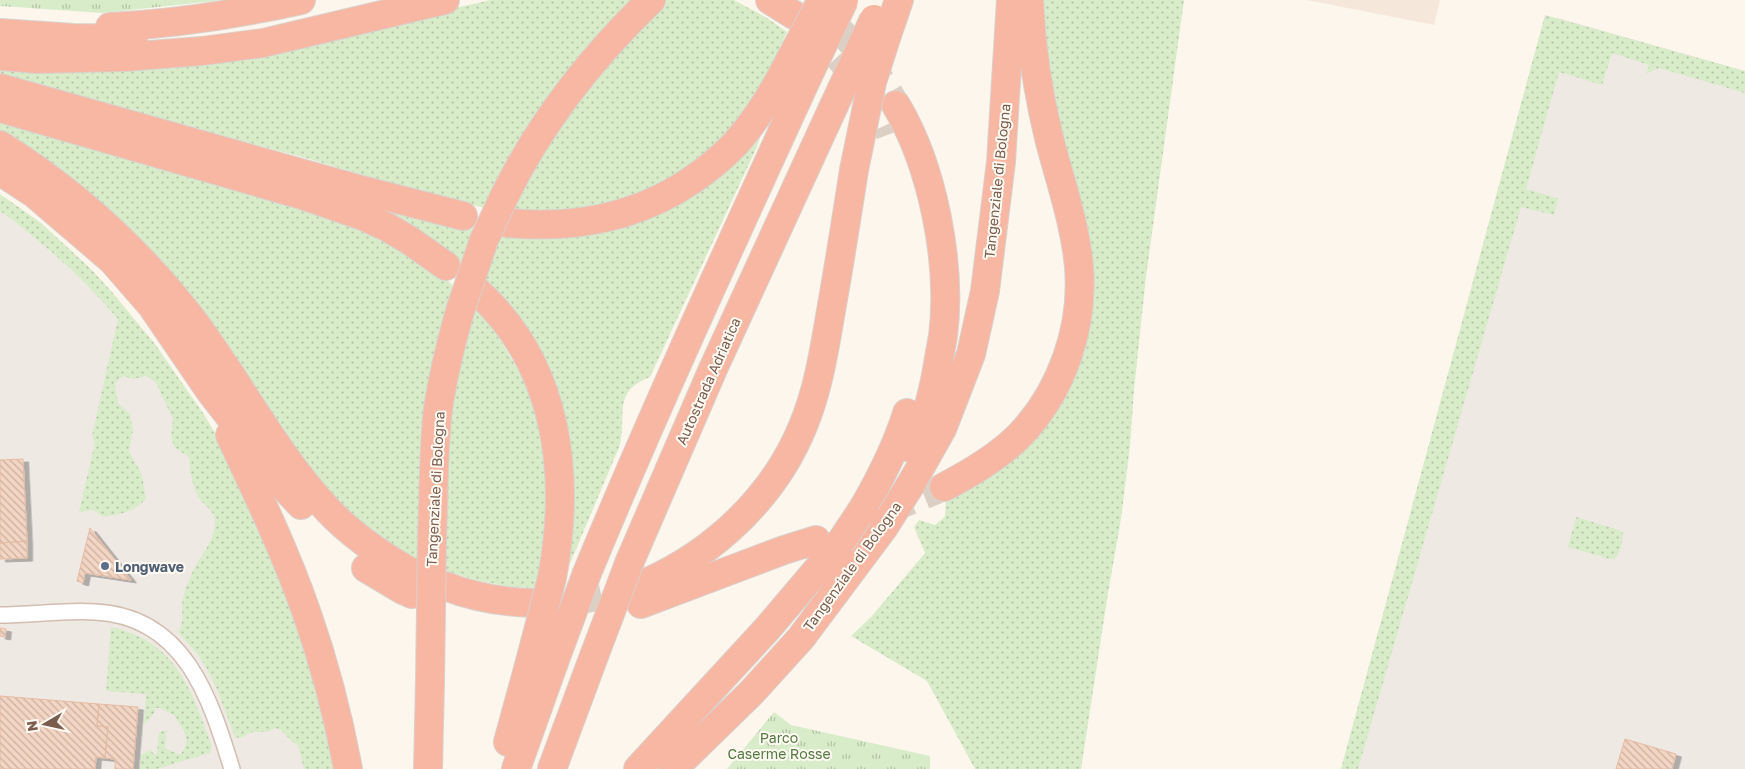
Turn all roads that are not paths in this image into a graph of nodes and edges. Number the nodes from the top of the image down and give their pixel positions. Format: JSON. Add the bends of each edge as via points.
{"nodes":[{"id":1,"x":301,"y":0,"type":"edge"},
{"id":2,"x":366,"y":0,"type":"edge"},
{"id":3,"x":445,"y":0,"type":"edge"},
{"id":4,"x":651,"y":0,"type":"edge"},
{"id":5,"x":770,"y":0,"type":"edge"},
{"id":6,"x":822,"y":0,"type":"edge"},
{"id":7,"x":844,"y":0,"type":"edge"},
{"id":8,"x":899,"y":0,"type":"edge"},
{"id":9,"x":1011,"y":0,"type":"edge"},
{"id":10,"x":1029,"y":0,"type":"edge"},
{"id":11,"x":794,"y":15,"type":"tunnel mouth"},
{"id":12,"x":881,"y":18,"type":"edge"},
{"id":13,"x":0,"y":31,"type":"edge"},
{"id":14,"x":0,"y":56,"type":"edge"},
{"id":15,"x":799,"y":69,"type":"junction"},
{"id":16,"x":0,"y":88,"type":"edge"},
{"id":17,"x":896,"y":105,"type":"tunnel mouth"},
{"id":18,"x":0,"y":108,"type":"edge"},
{"id":19,"x":890,"y":134,"type":"tunnel mouth"},
{"id":20,"x":0,"y":145,"type":"edge"},
{"id":21,"x":0,"y":171,"type":"edge"},
{"id":22,"x":505,"y":210,"type":"junction"},
{"id":23,"x":463,"y":216,"type":"dead end"},
{"id":24,"x":446,"y":266,"type":"dead end"},
{"id":25,"x":469,"y":301,"type":"junction"},
{"id":26,"x":210,"y":391,"type":"junction"},
{"id":27,"x":944,"y":487,"type":"tunnel mouth"},
{"id":28,"x":901,"y":490,"type":"junction"},
{"id":29,"x":873,"y":522,"type":"junction"},
{"id":30,"x":838,"y":548,"type":"junction"},
{"id":31,"x":445,"y":596,"type":"dead end"},
{"id":32,"x":531,"y":612,"type":"tunnel mouth"},
{"id":33,"x":0,"y":615,"type":"edge"},
{"id":34,"x":540,"y":667,"type":"junction"},
{"id":35,"x":232,"y":769,"type":"edge"},
{"id":36,"x":348,"y":769,"type":"edge"},
{"id":37,"x":428,"y":769,"type":"edge"},
{"id":38,"x":501,"y":769,"type":"edge"},
{"id":39,"x":516,"y":769,"type":"edge"},
{"id":40,"x":552,"y":769,"type":"edge"},
{"id":41,"x":638,"y":769,"type":"edge"},
{"id":42,"x":673,"y":769,"type":"edge"}],
"edges":[{"from":1,"to":13,"type":"highway","via":[[179,22]]},
{"from":2,"to":13,"type":"highway","via":[[224,31],[151,38],[73,38]]},
{"from":3,"to":14,"type":"highway","via":[[263,43],[202,51],[124,57],[38,59]]},
{"from":4,"to":22,"type":"highway","name":"Tangenziale di Bologna","via":[[591,63],[562,101],[518,168]]},
{"from":5,"to":11,"type":"highway"},
{"from":6,"to":15,"type":"highway","bridge":true},
{"from":7,"to":15,"type":"highway","bridge":true},
{"from":8,"to":12,"type":"highway"},
{"from":9,"to":28,"type":"highway","name":"Tangenziale di Bologna","via":[[1001,162],[985,291],[968,362],[942,429]]},
{"from":10,"to":27,"type":"highway","via":[[1036,75],[1079,265],[1076,325],[1056,385],[1019,436],[992,458]]},
{"from":12,"to":30,"type":"highway","bridge":true,"via":[[825,346],[803,426],[787,459],[755,504],[730,529],[644,594],[784,550]]},
{"from":12,"to":40,"type":"highway","name":"Autostrada Adriatica","bridge":true,"via":[[832,110],[713,370],[630,561]]},
{"from":15,"to":22,"type":"highway","via":[[735,144],[710,168],[652,203],[591,221],[535,226]]},
{"from":15,"to":34,"type":"highway","bridge":true,"via":[[587,573]]},
{"from":16,"to":23,"type":"highway"},
{"from":17,"to":28,"type":"highway","via":[[918,149],[928,181],[938,226],[944,300],[943,334],[934,386]]},
{"from":18,"to":24,"type":"highway","via":[[302,195],[363,216],[402,236]]},
{"from":19,"to":29,"type":"highway","via":[[912,189],[919,220],[926,286],[925,325],[918,379],[903,429],[882,475]]},
{"from":20,"to":26,"type":"highway","via":[[66,190],[126,244],[189,315],[290,463],[326,509],[413,584],[403,590],[370,570],[329,536],[287,490]]},
{"from":21,"to":26,"type":"highway","via":[[35,194],[112,260],[152,306]]},
{"from":22,"to":25,"type":"highway","name":"Tangenziale di Bologna","bridge":true,"via":[[478,255]]},
{"from":25,"to":34,"type":"highway","bridge":true,"via":[[502,317],[529,357],[554,426],[560,472],[560,513]]},
{"from":25,"to":37,"type":"highway","name":"Tangenziale di Bologna","bridge":true,"via":[[445,368],[435,442]]},
{"from":26,"to":36,"type":"highway","via":[[270,518],[306,610],[334,701]]},
{"from":28,"to":29,"type":"highway"},
{"from":29,"to":30,"type":"highway","bridge":true},
{"from":30,"to":41,"type":"highway"},
{"from":30,"to":42,"type":"highway","name":"Tangenziale di Bologna","via":[[801,638],[752,692]]},
{"from":31,"to":32,"type":"highway","via":[[510,602]]},
{"from":33,"to":35,"type":"street","via":[[106,613],[138,622],[159,634],[185,658],[198,678]]},
{"from":34,"to":38,"type":"highway"},
{"from":34,"to":39,"type":"highway"}]}
